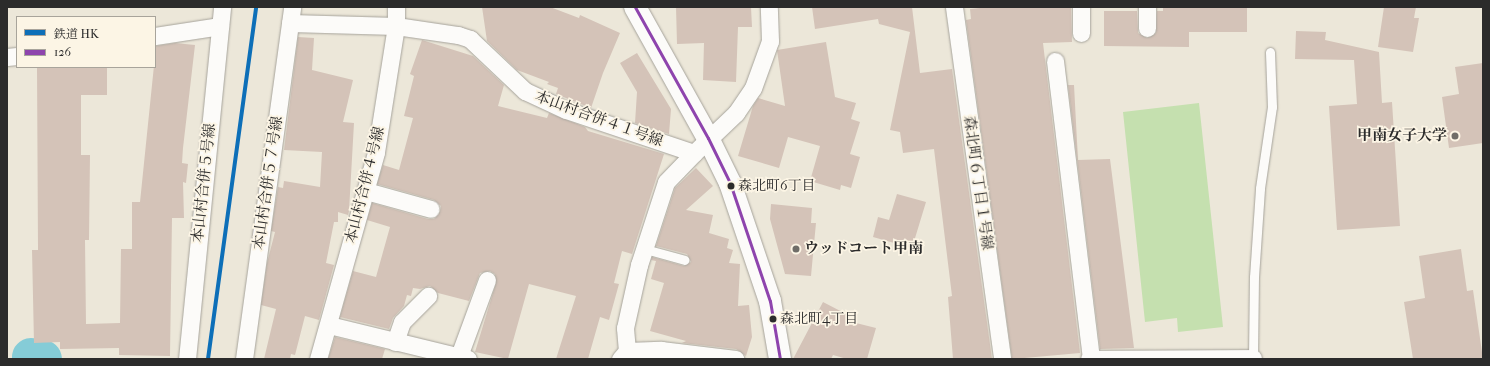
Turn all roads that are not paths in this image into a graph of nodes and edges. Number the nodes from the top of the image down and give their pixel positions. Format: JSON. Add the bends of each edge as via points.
{"nodes":[{"id":1,"x":222,"y":7,"type":"edge"},
{"id":2,"x":396,"y":7,"type":"edge"},
{"id":3,"x":635,"y":7,"type":"edge"},
{"id":4,"x":769,"y":7,"type":"edge"},
{"id":5,"x":954,"y":7,"type":"edge"},
{"id":6,"x":1081,"y":7,"type":"edge"},
{"id":7,"x":1147,"y":7,"type":"edge"},
{"id":8,"x":291,"y":15,"type":"edge"},
{"id":9,"x":220,"y":26,"type":"junction"},
{"id":10,"x":396,"y":26,"type":"junction"},
{"id":11,"x":1147,"y":28,"type":"dead end"},
{"id":12,"x":1081,"y":33,"type":"dead end"},
{"id":13,"x":156,"y":36,"type":"edge"},
{"id":14,"x":1270,"y":52,"type":"dead end"},
{"id":15,"x":1055,"y":61,"type":"dead end"},
{"id":16,"x":701,"y":145,"type":"junction"},
{"id":17,"x":366,"y":191,"type":"junction"},
{"id":18,"x":431,"y":209,"type":"dead end"},
{"id":19,"x":645,"y":249,"type":"junction"},
{"id":20,"x":685,"y":260,"type":"dead end"},
{"id":21,"x":487,"y":280,"type":"dead end"},
{"id":22,"x":428,"y":296,"type":"dead end"},
{"id":23,"x":329,"y":325,"type":"junction"},
{"id":24,"x":396,"y":342,"type":"junction"},
{"id":25,"x":623,"y":355,"type":"edge"},
{"id":26,"x":464,"y":358,"type":"edge"},
{"id":27,"x":1253,"y":358,"type":"edge"},
{"id":28,"x":187,"y":359,"type":"edge"},
{"id":29,"x":244,"y":359,"type":"edge"},
{"id":30,"x":318,"y":359,"type":"edge"},
{"id":31,"x":735,"y":359,"type":"edge"},
{"id":32,"x":780,"y":359,"type":"edge"},
{"id":33,"x":1002,"y":359,"type":"edge"},
{"id":34,"x":1090,"y":359,"type":"edge"}],
"edges":[{"from":1,"to":9,"type":"street","name":"本山村合併５号線"},
{"from":2,"to":10,"type":"street","name":"本山村合併４号線"},
{"from":3,"to":16,"type":"street"},
{"from":4,"to":16,"type":"street","via":[[770,41],[753,88],[736,113]]},
{"from":5,"to":33,"type":"street","name":"森北町６丁目１号線"},
{"from":6,"to":12,"type":"street"},
{"from":7,"to":11,"type":"street"},
{"from":8,"to":10,"type":"street","name":"本山村合併４１号線"},
{"from":8,"to":29,"type":"street","name":"本山村合併５７号線"},
{"from":9,"to":13,"type":"street"},
{"from":9,"to":28,"type":"street","name":"本山村合併５号線"},
{"from":10,"to":16,"type":"street","name":"本山村合併４１号線","via":[[470,39],[525,91],[566,110]]},
{"from":10,"to":17,"type":"street","name":"本山村合併４号線","via":[[376,152]]},
{"from":14,"to":27,"type":"lane","via":[[1272,107],[1260,188],[1254,277]]},
{"from":15,"to":34,"type":"street"},
{"from":16,"to":19,"type":"street","via":[[666,182]]},
{"from":16,"to":32,"type":"street","via":[[730,183],[770,301]]},
{"from":17,"to":18,"type":"street"},
{"from":17,"to":23,"type":"street","name":"本山村合併４号線"},
{"from":19,"to":20,"type":"lane"},
{"from":19,"to":25,"type":"street","via":[[625,328]]},
{"from":21,"to":26,"type":"street"},
{"from":22,"to":24,"type":"street","via":[[402,322]]},
{"from":23,"to":24,"type":"street"},
{"from":23,"to":30,"type":"street","name":"本山村合併４号線"},
{"from":24,"to":26,"type":"street"},
{"from":25,"to":31,"type":"street","via":[[660,350]]},
{"from":27,"to":34,"type":"street"}]}
